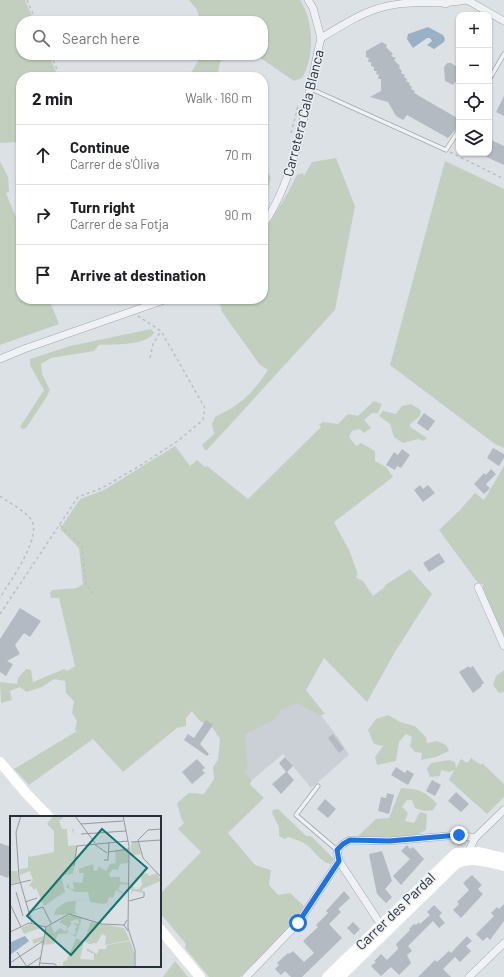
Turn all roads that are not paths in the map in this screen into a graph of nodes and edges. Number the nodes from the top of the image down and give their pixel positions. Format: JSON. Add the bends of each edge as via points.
{"nodes":[{"id":1,"x":308,"y":0,"type":"edge"},
{"id":2,"x":404,"y":1,"type":"edge"},
{"id":3,"x":438,"y":1,"type":"edge"},
{"id":4,"x":455,"y":1,"type":"edge"},
{"id":5,"x":504,"y":21,"type":"edge"},
{"id":6,"x":321,"y":38,"type":"junction"},
{"id":7,"x":504,"y":54,"type":"edge"},
{"id":8,"x":492,"y":75,"type":"edge"},
{"id":9,"x":309,"y":88,"type":"junction"},
{"id":10,"x":456,"y":135,"type":"edge"},
{"id":11,"x":268,"y":216,"type":"edge"},
{"id":12,"x":154,"y":304,"type":"edge"},
{"id":13,"x":0,"y":359,"type":"edge"},
{"id":14,"x":478,"y":587,"type":"dead end"},
{"id":15,"x":504,"y":646,"type":"edge"},
{"id":16,"x":0,"y":762,"type":"edge"},
{"id":17,"x":318,"y":786,"type":"dead end"},
{"id":18,"x":504,"y":810,"type":"edge"},
{"id":19,"x":49,"y":816,"type":"edge"},
{"id":20,"x":475,"y":838,"type":"junction"},
{"id":21,"x":337,"y":850,"type":"junction"},
{"id":22,"x":466,"y":855,"type":"junction"},
{"id":23,"x":504,"y":858,"type":"edge"},
{"id":24,"x":339,"y":861,"type":"junction"},
{"id":25,"x":504,"y":866,"type":"edge"},
{"id":26,"x":383,"y":929,"type":"junction"},
{"id":27,"x":161,"y":930,"type":"edge"},
{"id":28,"x":504,"y":942,"type":"edge"},
{"id":29,"x":200,"y":977,"type":"edge"},
{"id":30,"x":246,"y":977,"type":"edge"},
{"id":31,"x":327,"y":977,"type":"edge"},
{"id":32,"x":340,"y":977,"type":"edge"},
{"id":33,"x":469,"y":977,"type":"edge"}],
"edges":[{"from":1,"to":6,"type":"street","via":[[313,8]]},
{"from":2,"to":3,"type":"street","name":"Carretera Cala Blanca"},
{"from":2,"to":6,"type":"street","name":"Carretera Cala Blanca","via":[[376,7]]},
{"from":3,"to":4,"type":"street","name":"Carretera Cala Blanca","via":[[445,4]]},
{"from":4,"to":5,"type":"street","name":"Carretera Cala Blanca","via":[[467,0]]},
{"from":6,"to":9,"type":"street","name":"Carretera Cala Blanca"},
{"from":7,"to":8,"type":"lane"},
{"from":9,"to":10,"type":"lane","via":[[446,150]]},
{"from":9,"to":11,"type":"street","name":"Carretera Cala Blanca","via":[[285,184]]},
{"from":12,"to":13,"type":"street"},
{"from":14,"to":15,"type":"street"},
{"from":16,"to":19,"type":"street"},
{"from":17,"to":21,"type":"lane","via":[[296,815]]},
{"from":18,"to":20,"type":"street"},
{"from":20,"to":21,"type":"street","via":[[459,835],[389,841],[350,840]]},
{"from":20,"to":22,"type":"street"},
{"from":21,"to":24,"type":"street"},
{"from":22,"to":23,"type":"street","via":[[479,852]]},
{"from":22,"to":25,"type":"street"},
{"from":22,"to":26,"type":"street","name":"Carrer des Pardal","via":[[456,853]]},
{"from":24,"to":26,"type":"street"},
{"from":24,"to":30,"type":"street","via":[[298,923]]},
{"from":26,"to":31,"type":"street","name":"Carrer des Pardal"},
{"from":26,"to":32,"type":"street","name":"Carrer des Pardal"},
{"from":27,"to":29,"type":"street"},
{"from":28,"to":33,"type":"street"}]}
